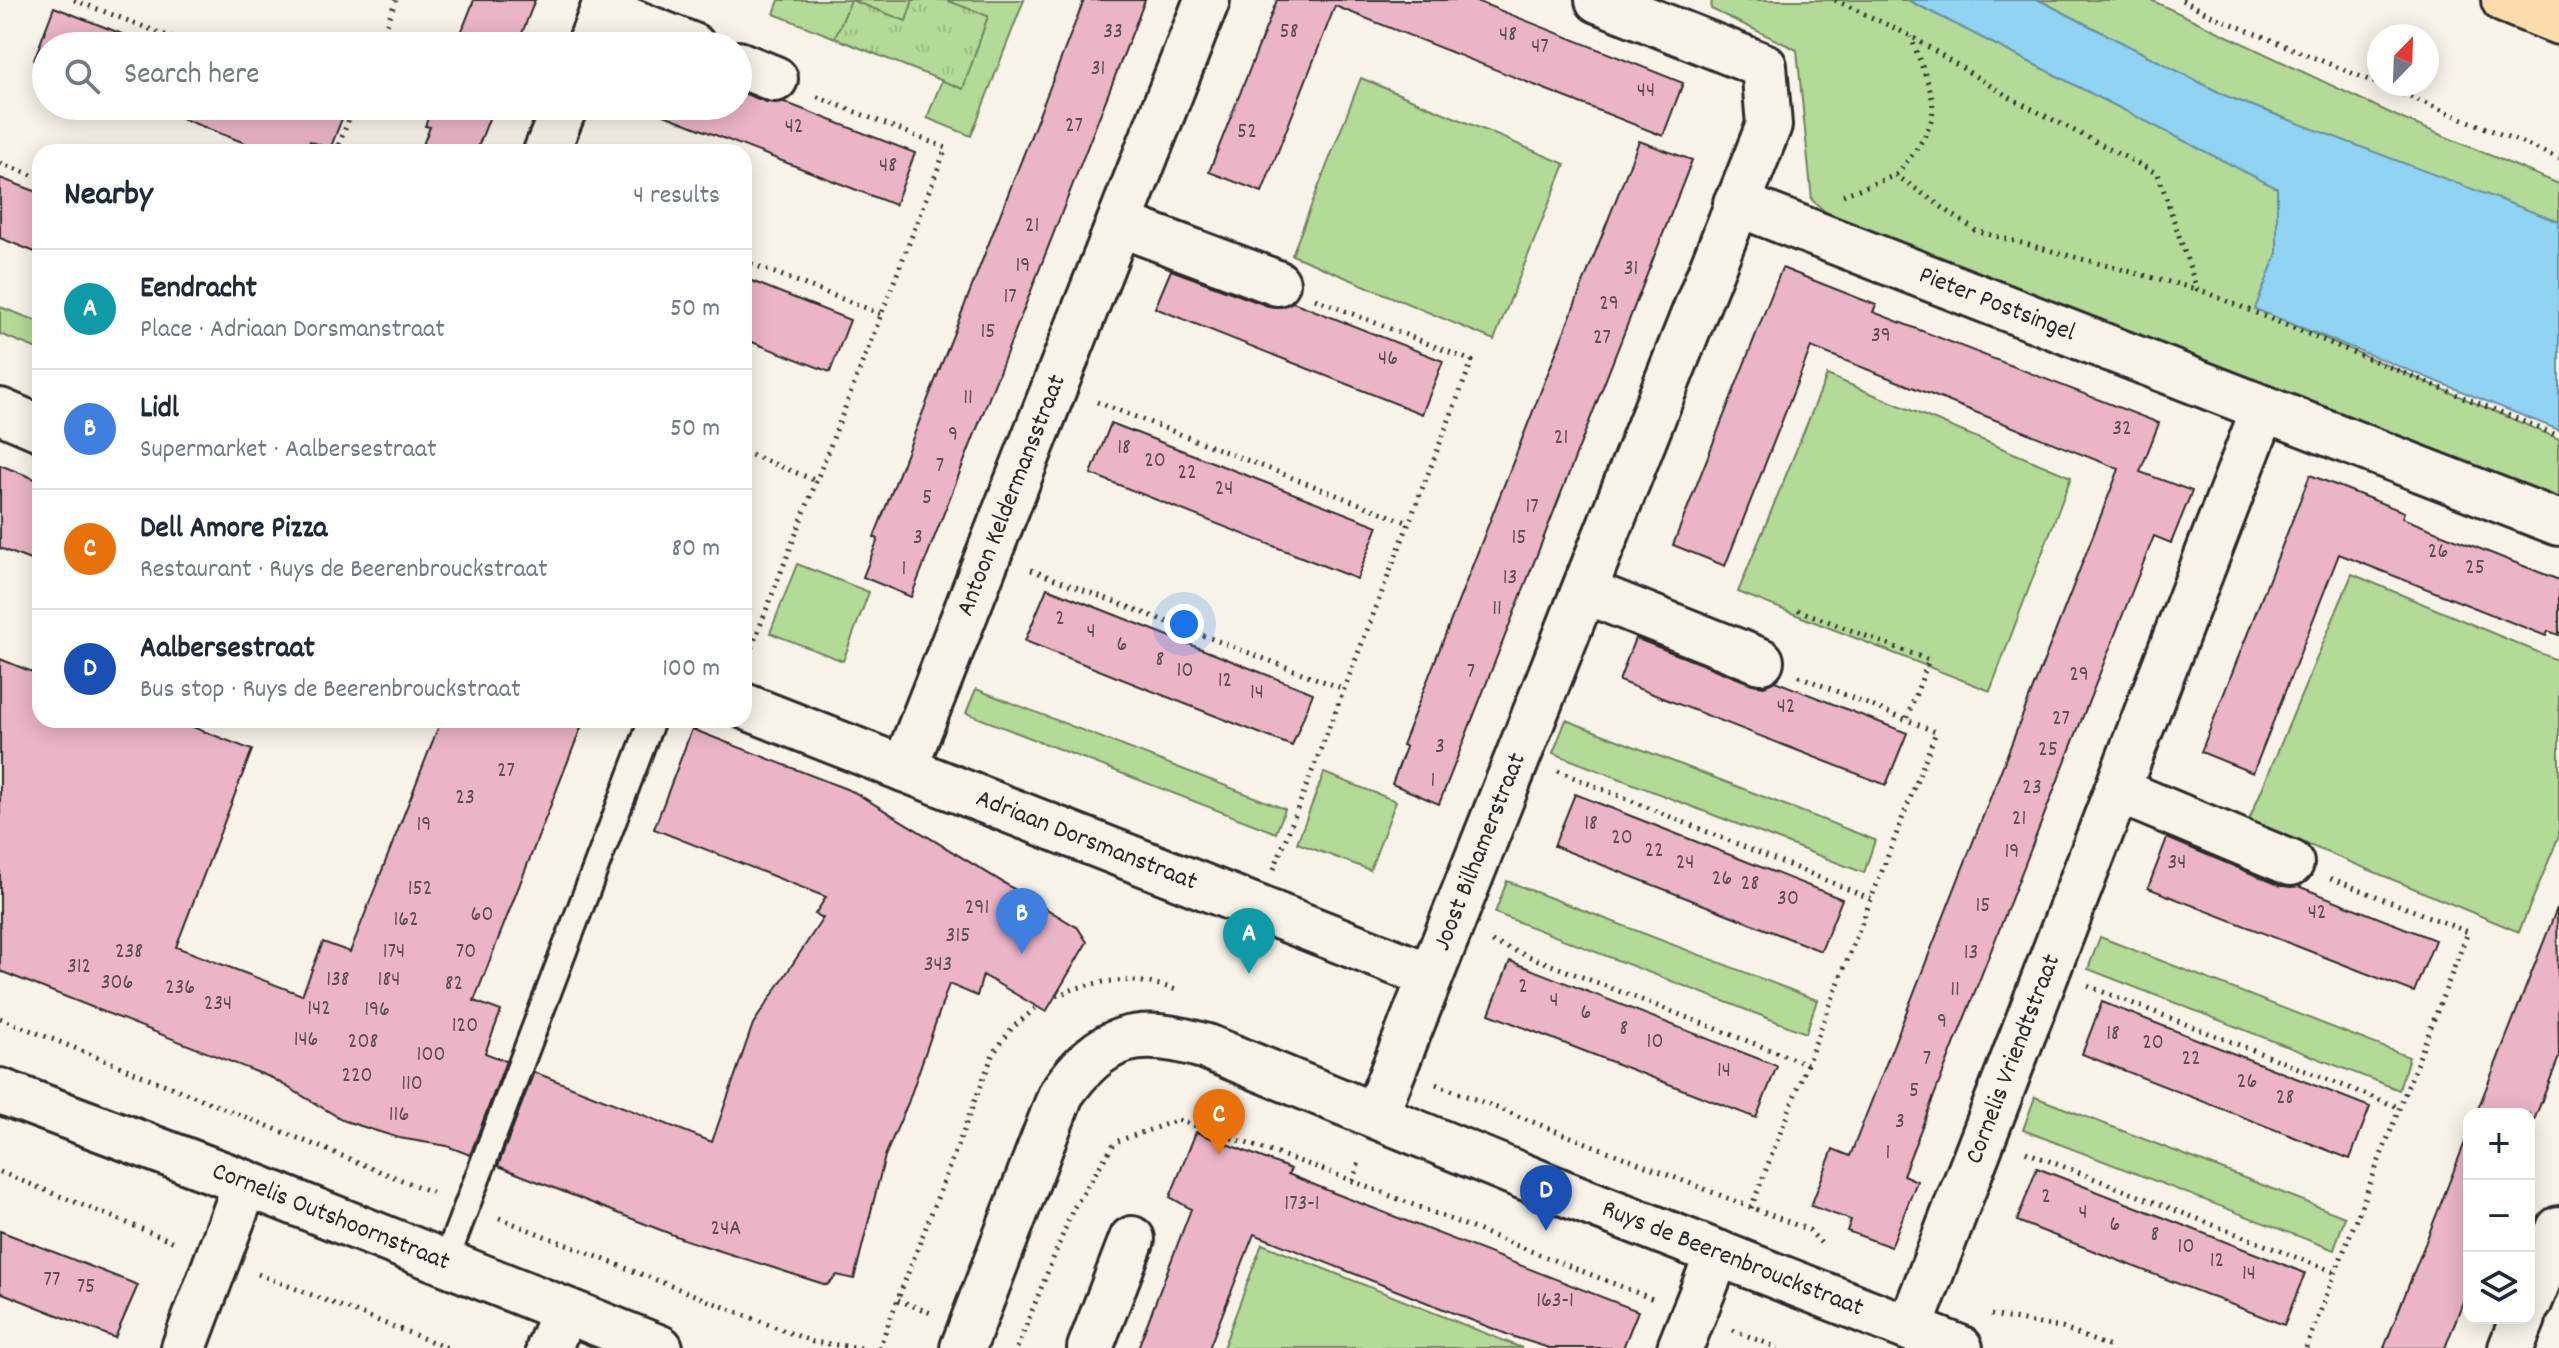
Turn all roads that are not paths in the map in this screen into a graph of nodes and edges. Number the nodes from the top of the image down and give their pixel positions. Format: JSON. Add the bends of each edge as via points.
{"nodes":[{"id":1,"x":1207,"y":0,"type":"edge"},
{"id":2,"x":1598,"y":0,"type":"edge"},
{"id":3,"x":2504,"y":0,"type":"edge"},
{"id":4,"x":599,"y":19,"type":"edge"},
{"id":5,"x":2559,"y":22,"type":"edge"},
{"id":6,"x":644,"y":32,"type":"edge"},
{"id":7,"x":559,"y":120,"type":"edge"},
{"id":8,"x":549,"y":144,"type":"edge"},
{"id":9,"x":1736,"y":203,"type":"junction"},
{"id":10,"x":1120,"y":224,"type":"junction"},
{"id":11,"x":1277,"y":283,"type":"road end"},
{"id":12,"x":2264,"y":408,"type":"junction"},
{"id":13,"x":0,"y":411,"type":"edge"},
{"id":14,"x":32,"y":425,"type":"edge"},
{"id":15,"x":2559,"y":523,"type":"edge"},
{"id":16,"x":1585,"y":591,"type":"junction"},
{"id":17,"x":1761,"y":661,"type":"road end"},
{"id":18,"x":752,"y":709,"type":"edge"},
{"id":19,"x":649,"y":728,"type":"edge"},
{"id":20,"x":904,"y":769,"type":"junction"},
{"id":21,"x":2119,"y":791,"type":"junction"},
{"id":22,"x":2291,"y":863,"type":"road end"},
{"id":23,"x":1428,"y":975,"type":"junction"},
{"id":24,"x":0,"y":1091,"type":"edge"},
{"id":25,"x":1376,"y":1114,"type":"junction"},
{"id":26,"x":246,"y":1183,"type":"junction"},
{"id":27,"x":2559,"y":1229,"type":"edge"},
{"id":28,"x":1132,"y":1239,"type":"dead end"},
{"id":29,"x":1718,"y":1253,"type":"junction"},
{"id":30,"x":445,"y":1263,"type":"junction"},
{"id":31,"x":2535,"y":1288,"type":"edge"},
{"id":32,"x":2521,"y":1324,"type":"edge"},
{"id":33,"x":1910,"y":1328,"type":"junction"},
{"id":34,"x":556,"y":1330,"type":"edge"},
{"id":35,"x":1686,"y":1331,"type":"edge"},
{"id":36,"x":184,"y":1348,"type":"edge"},
{"id":37,"x":660,"y":1348,"type":"edge"},
{"id":38,"x":963,"y":1348,"type":"edge"},
{"id":39,"x":1090,"y":1348,"type":"edge"},
{"id":40,"x":1960,"y":1348,"type":"edge"},
{"id":41,"x":2511,"y":1348,"type":"edge"}],
"edges":[{"from":1,"to":10,"type":"street","name":"Antoon Keldermansstraat"},
{"from":2,"to":9,"type":"street","via":[[1764,66],[1769,125]]},
{"from":3,"to":5,"type":"main road"},
{"from":4,"to":6,"type":"street"},
{"from":7,"to":8,"type":"street"},
{"from":9,"to":12,"type":"street","name":"Pieter Postsingel"},
{"from":9,"to":16,"type":"street","name":"Joost Bilhamerstraat"},
{"from":10,"to":11,"type":"street"},
{"from":10,"to":20,"type":"street","name":"Antoon Keldermansstraat"},
{"from":12,"to":15,"type":"street","name":"Pieter Postsingel"},
{"from":12,"to":21,"type":"street","name":"Cornelis Vriendtstraat"},
{"from":13,"to":14,"type":"street"},
{"from":16,"to":17,"type":"street"},
{"from":16,"to":23,"type":"street","name":"Joost Bilhamerstraat"},
{"from":18,"to":20,"type":"street","name":"Adriaan Dorsmanstraat"},
{"from":19,"to":30,"type":"lane"},
{"from":20,"to":23,"type":"street","name":"Adriaan Dorsmanstraat"},
{"from":21,"to":22,"type":"street"},
{"from":21,"to":33,"type":"street","name":"Cornelis Vriendtstraat"},
{"from":23,"to":25,"type":"street","name":"Joost Bilhamerstraat"},
{"from":24,"to":26,"type":"street","name":"Cornelis Outshoornstraat"},
{"from":25,"to":29,"type":"street","name":"Ruys de Beerenbrouckstraat"},
{"from":25,"to":38,"type":"street","name":"Ruys de Beerenbrouckstraat","via":[[1170,1035],[1114,1044],[1079,1068],[1061,1094]]},
{"from":26,"to":30,"type":"street","name":"Cornelis Outshoornstraat"},
{"from":26,"to":36,"type":"street"},
{"from":27,"to":31,"type":"street"},
{"from":28,"to":39,"type":"street"},
{"from":29,"to":33,"type":"street","name":"Ruys de Beerenbrouckstraat"},
{"from":29,"to":35,"type":"street"},
{"from":30,"to":34,"type":"street","name":"Cornelis Outshoornstraat"},
{"from":32,"to":41,"type":"street"},
{"from":33,"to":40,"type":"street","name":"Ruys de Beerenbrouckstraat"},
{"from":34,"to":37,"type":"street","name":"Cornelis Outshoornstraat"}]}
